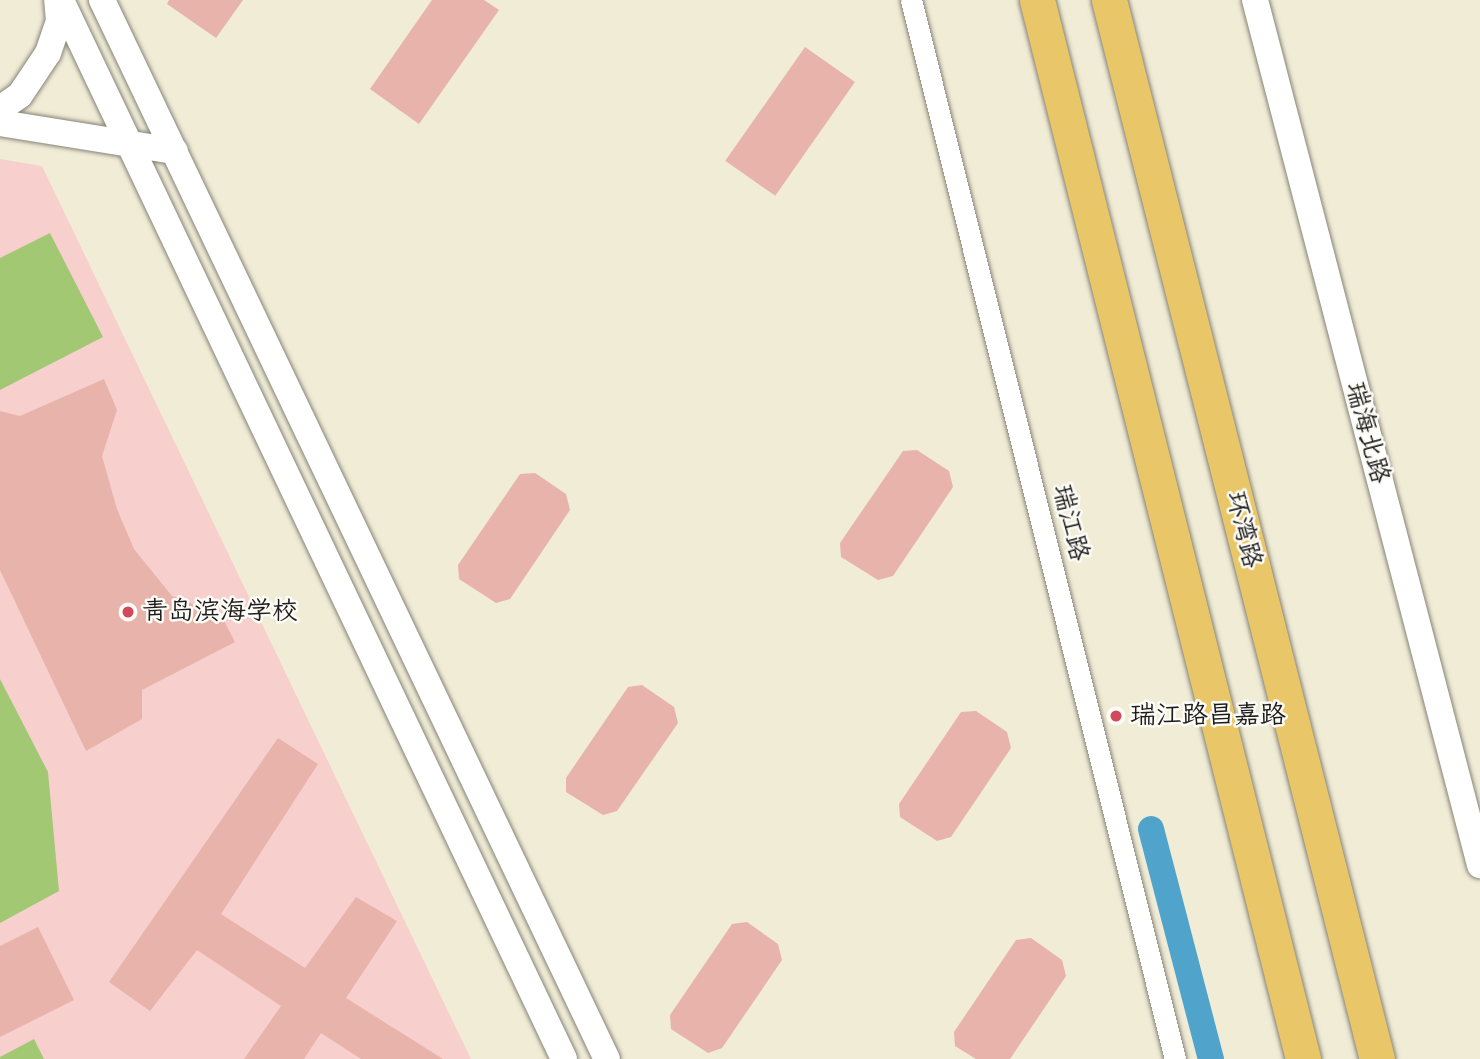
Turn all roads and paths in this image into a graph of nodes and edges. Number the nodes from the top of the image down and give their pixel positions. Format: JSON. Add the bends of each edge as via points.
{"nodes":[{"id":1,"x":59,"y":0,"type":"edge"},
{"id":2,"x":103,"y":0,"type":"edge"},
{"id":3,"x":911,"y":0,"type":"edge"},
{"id":4,"x":1037,"y":0,"type":"edge"},
{"id":5,"x":1109,"y":0,"type":"edge"},
{"id":6,"x":1255,"y":0,"type":"edge"},
{"id":7,"x":0,"y":109,"type":"edge"},
{"id":8,"x":0,"y":123,"type":"edge"},
{"id":9,"x":130,"y":146,"type":"junction"},
{"id":10,"x":175,"y":151,"type":"junction"},
{"id":11,"x":1480,"y":865,"type":"edge"},
{"id":12,"x":565,"y":1059,"type":"edge"},
{"id":13,"x":607,"y":1059,"type":"edge"},
{"id":14,"x":1175,"y":1059,"type":"edge"},
{"id":15,"x":1303,"y":1059,"type":"edge"},
{"id":16,"x":1377,"y":1059,"type":"edge"}],
"edges":[{"from":1,"to":7,"type":"street","via":[[59,21],[48,53],[20,95]]},
{"from":1,"to":9,"type":"street"},
{"from":2,"to":10,"type":"street"},
{"from":3,"to":14,"type":"street","name":"瑞江路"},
{"from":4,"to":15,"type":"highway"},
{"from":5,"to":16,"type":"highway","name":"环湾路"},
{"from":6,"to":11,"type":"street","name":"瑞海北路"},
{"from":8,"to":9,"type":"street"},
{"from":9,"to":10,"type":"street"},
{"from":9,"to":12,"type":"street"},
{"from":10,"to":13,"type":"street"}]}
